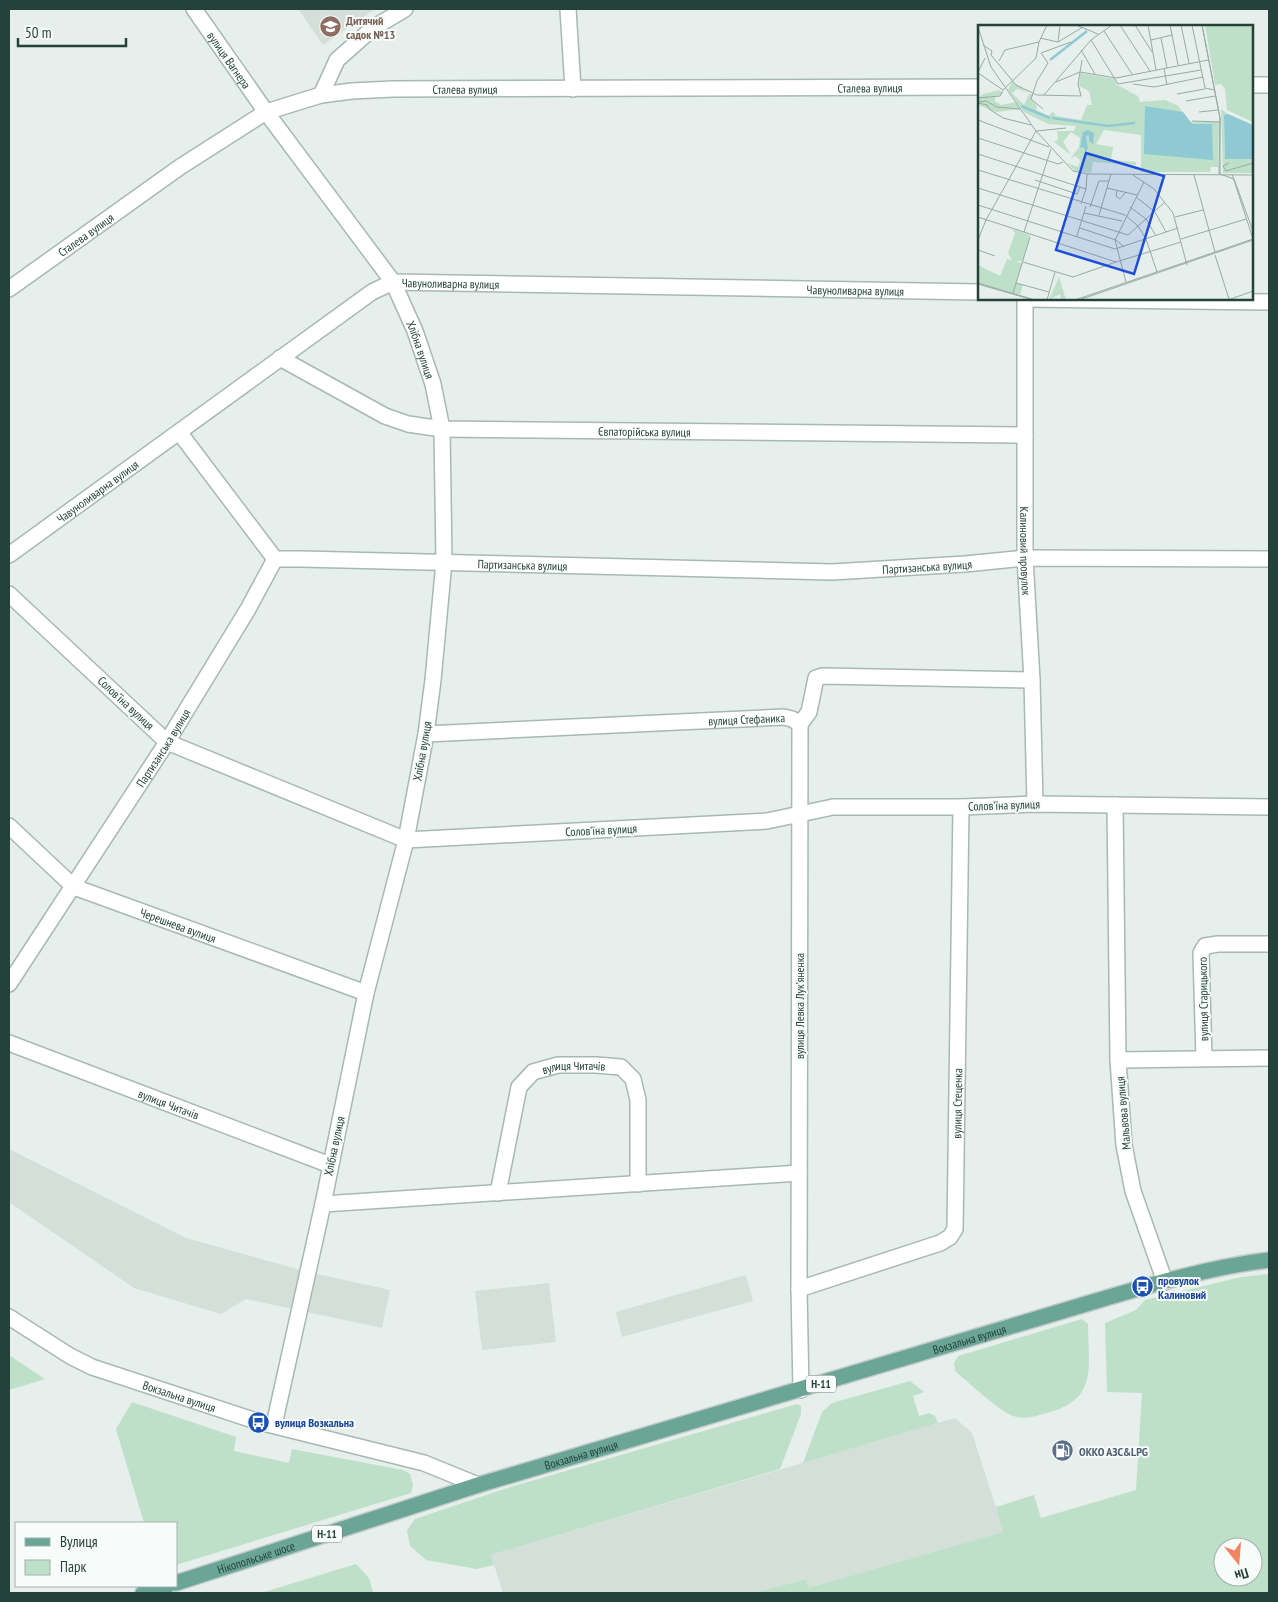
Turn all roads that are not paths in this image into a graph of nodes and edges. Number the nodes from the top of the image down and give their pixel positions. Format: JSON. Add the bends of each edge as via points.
{"nodes":[{"id":1,"x":194,"y":9,"type":"edge"},
{"id":2,"x":405,"y":9,"type":"edge"},
{"id":3,"x":568,"y":9,"type":"edge"},
{"id":4,"x":1253,"y":85,"type":"edge"},
{"id":5,"x":1269,"y":85,"type":"edge"},
{"id":6,"x":978,"y":87,"type":"edge"},
{"id":7,"x":573,"y":89,"type":"junction"},
{"id":8,"x":320,"y":95,"type":"junction"},
{"id":9,"x":266,"y":112,"type":"junction"},
{"id":10,"x":393,"y":282,"type":"junction"},
{"id":11,"x":9,"y":289,"type":"edge"},
{"id":12,"x":978,"y":292,"type":"edge"},
{"id":13,"x":1025,"y":300,"type":"edge"},
{"id":14,"x":1106,"y":300,"type":"edge"},
{"id":15,"x":1269,"y":302,"type":"edge"},
{"id":16,"x":280,"y":358,"type":"junction"},
{"id":17,"x":442,"y":429,"type":"junction"},
{"id":18,"x":179,"y":432,"type":"junction"},
{"id":19,"x":1025,"y":435,"type":"junction"},
{"id":20,"x":9,"y":555,"type":"edge"},
{"id":21,"x":1025,"y":558,"type":"junction"},
{"id":22,"x":275,"y":559,"type":"junction"},
{"id":23,"x":1269,"y":559,"type":"edge"},
{"id":24,"x":444,"y":562,"type":"junction"},
{"id":25,"x":9,"y":594,"type":"edge"},
{"id":26,"x":1032,"y":680,"type":"junction"},
{"id":27,"x":800,"y":724,"type":"junction"},
{"id":28,"x":426,"y":734,"type":"junction"},
{"id":29,"x":168,"y":742,"type":"junction"},
{"id":30,"x":1035,"y":804,"type":"junction"},
{"id":31,"x":1115,"y":805,"type":"junction"},
{"id":32,"x":961,"y":807,"type":"junction"},
{"id":33,"x":1269,"y":807,"type":"edge"},
{"id":34,"x":800,"y":815,"type":"junction"},
{"id":35,"x":9,"y":826,"type":"edge"},
{"id":36,"x":406,"y":840,"type":"junction"},
{"id":37,"x":74,"y":887,"type":"junction"},
{"id":38,"x":1269,"y":944,"type":"edge"},
{"id":39,"x":9,"y":984,"type":"edge"},
{"id":40,"x":366,"y":993,"type":"junction"},
{"id":41,"x":9,"y":1043,"type":"edge"},
{"id":42,"x":1204,"y":1058,"type":"junction"},
{"id":43,"x":1269,"y":1058,"type":"edge"},
{"id":44,"x":1118,"y":1060,"type":"junction"},
{"id":45,"x":330,"y":1165,"type":"junction"},
{"id":46,"x":799,"y":1173,"type":"junction"},
{"id":47,"x":638,"y":1184,"type":"junction"},
{"id":48,"x":498,"y":1193,"type":"junction"},
{"id":49,"x":323,"y":1204,"type":"junction"},
{"id":50,"x":1269,"y":1260,"type":"edge"},
{"id":51,"x":1165,"y":1282,"type":"junction"},
{"id":52,"x":799,"y":1289,"type":"junction"},
{"id":53,"x":9,"y":1317,"type":"edge"},
{"id":54,"x":801,"y":1390,"type":"junction"},
{"id":55,"x":274,"y":1425,"type":"junction"},
{"id":56,"x":478,"y":1485,"type":"junction"},
{"id":57,"x":178,"y":1582,"type":"edge"},
{"id":58,"x":163,"y":1587,"type":"edge"},
{"id":59,"x":142,"y":1593,"type":"edge"}],
"edges":[{"from":1,"to":9,"type":"street","name":"вулиця Вагнера"},
{"from":2,"to":8,"type":"street","via":[[373,28],[336,60]]},
{"from":3,"to":7,"type":"street"},
{"from":4,"to":5,"type":"street"},
{"from":6,"to":7,"type":"street","name":"Сталева вулиця"},
{"from":7,"to":8,"type":"street","name":"Сталева вулиця","via":[[394,89]]},
{"from":8,"to":9,"type":"street","name":"Сталева вулиця"},
{"from":9,"to":10,"type":"street","name":"Хлібна вулиця"},
{"from":9,"to":11,"type":"street","name":"Сталева вулиця","via":[[180,167]]},
{"from":10,"to":12,"type":"street","name":"Чавуноливарна вулиця"},
{"from":10,"to":16,"type":"street","name":"Чавуноливарна вулиця","via":[[372,292]]},
{"from":10,"to":17,"type":"street","name":"Хлібна вулиця","via":[[415,331],[433,384]]},
{"from":13,"to":19,"type":"street","name":"Калиновий провулок"},
{"from":14,"to":15,"type":"street"},
{"from":16,"to":17,"type":"street","name":"Євпаторійська вулиця","via":[[385,416],[408,424]]},
{"from":16,"to":18,"type":"street","name":"Чавуноливарна вулиця"},
{"from":17,"to":19,"type":"street","name":"Євпаторійська вулиця"},
{"from":17,"to":24,"type":"street","name":"Хлібна вулиця"},
{"from":18,"to":20,"type":"street","name":"Чавуноливарна вулиця"},
{"from":18,"to":22,"type":"street"},
{"from":19,"to":21,"type":"street","name":"Калиновий провулок"},
{"from":21,"to":23,"type":"street","name":"Партизанська вулиця"},
{"from":21,"to":24,"type":"street","name":"Партизанська вулиця","via":[[832,572]]},
{"from":21,"to":26,"type":"street","name":"Калиновий провулок"},
{"from":22,"to":24,"type":"street","name":"Партизанська вулиця"},
{"from":22,"to":29,"type":"street","name":"Партизанська вулиця"},
{"from":24,"to":28,"type":"street","name":"Хлібна вулиця"},
{"from":25,"to":29,"type":"street","name":"Соловʼїна вулиця"},
{"from":26,"to":27,"type":"street","name":"вулиця Стефаника","via":[[822,676],[816,678],[809,712]]},
{"from":26,"to":30,"type":"street","name":"Калиновий провулок"},
{"from":27,"to":28,"type":"street","name":"вулиця Стефаника","via":[[784,717]]},
{"from":27,"to":34,"type":"street","name":"вулиця Левка Лукʼяненка"},
{"from":28,"to":36,"type":"street","name":"Хлібна вулиця"},
{"from":29,"to":36,"type":"street","name":"Соловʼїна вулиця"},
{"from":29,"to":37,"type":"street","name":"Партизанська вулиця"},
{"from":30,"to":31,"type":"street","name":"Соловʼїна вулиця"},
{"from":30,"to":32,"type":"street","name":"Соловʼїна вулиця"},
{"from":31,"to":33,"type":"street","name":"Соловʼїна вулиця"},
{"from":31,"to":44,"type":"street"},
{"from":32,"to":34,"type":"street","name":"Соловʼїна вулиця","via":[[833,807]]},
{"from":32,"to":52,"type":"street","name":"вулиця Стеценка","via":[[955,1229],[940,1243]]},
{"from":34,"to":36,"type":"street","name":"Соловʼїна вулиця","via":[[767,821]]},
{"from":34,"to":46,"type":"street","name":"вулиця Левка Лукʼяненка"},
{"from":35,"to":37,"type":"street","name":"Черешнева вулиця"},
{"from":36,"to":40,"type":"street","name":"Хлібна вулиця"},
{"from":37,"to":39,"type":"street","name":"Партизанська вулиця"},
{"from":37,"to":40,"type":"street","name":"Черешнева вулиця"},
{"from":38,"to":42,"type":"street","name":"вулиця Старицького","via":[[1218,944],[1205,946],[1201,953]]},
{"from":40,"to":45,"type":"street","name":"Хлібна вулиця"},
{"from":41,"to":45,"type":"street","name":"вулиця Читачів"},
{"from":42,"to":43,"type":"street","name":"Мальвова вулиця"},
{"from":42,"to":44,"type":"street","name":"Мальвова вулиця"},
{"from":44,"to":51,"type":"street","name":"Мальвова вулиця","via":[[1126,1154],[1133,1191]]},
{"from":45,"to":49,"type":"street","name":"Хлібна вулиця"},
{"from":46,"to":47,"type":"street"},
{"from":46,"to":52,"type":"street","name":"вулиця Левка Лукʼяненка"},
{"from":47,"to":48,"type":"street"},
{"from":47,"to":48,"type":"street","name":"вулиця Читачів","via":[[638,1100],[632,1079],[621,1067],[558,1065],[533,1072],[519,1087]]},
{"from":48,"to":49,"type":"street"},
{"from":49,"to":55,"type":"street","name":"Хлібна вулиця"},
{"from":50,"to":51,"type":"main road","number":"Н-11"},
{"from":51,"to":54,"type":"main road","name":"Вокзальна вулиця","number":"Н-11"},
{"from":52,"to":54,"type":"street","name":"вулиця Левка Лукʼяненка"},
{"from":53,"to":55,"type":"street","name":"Вокзальна вулиця","via":[[92,1367]]},
{"from":54,"to":56,"type":"main road","name":"Вокзальна вулиця","number":"Н-11"},
{"from":55,"to":56,"type":"street","name":"Вокзальна вулиця","via":[[424,1463]]},
{"from":56,"to":57,"type":"main road","name":"Нікопольське шосе","number":"Н-11"},
{"from":58,"to":59,"type":"main road"}]}
